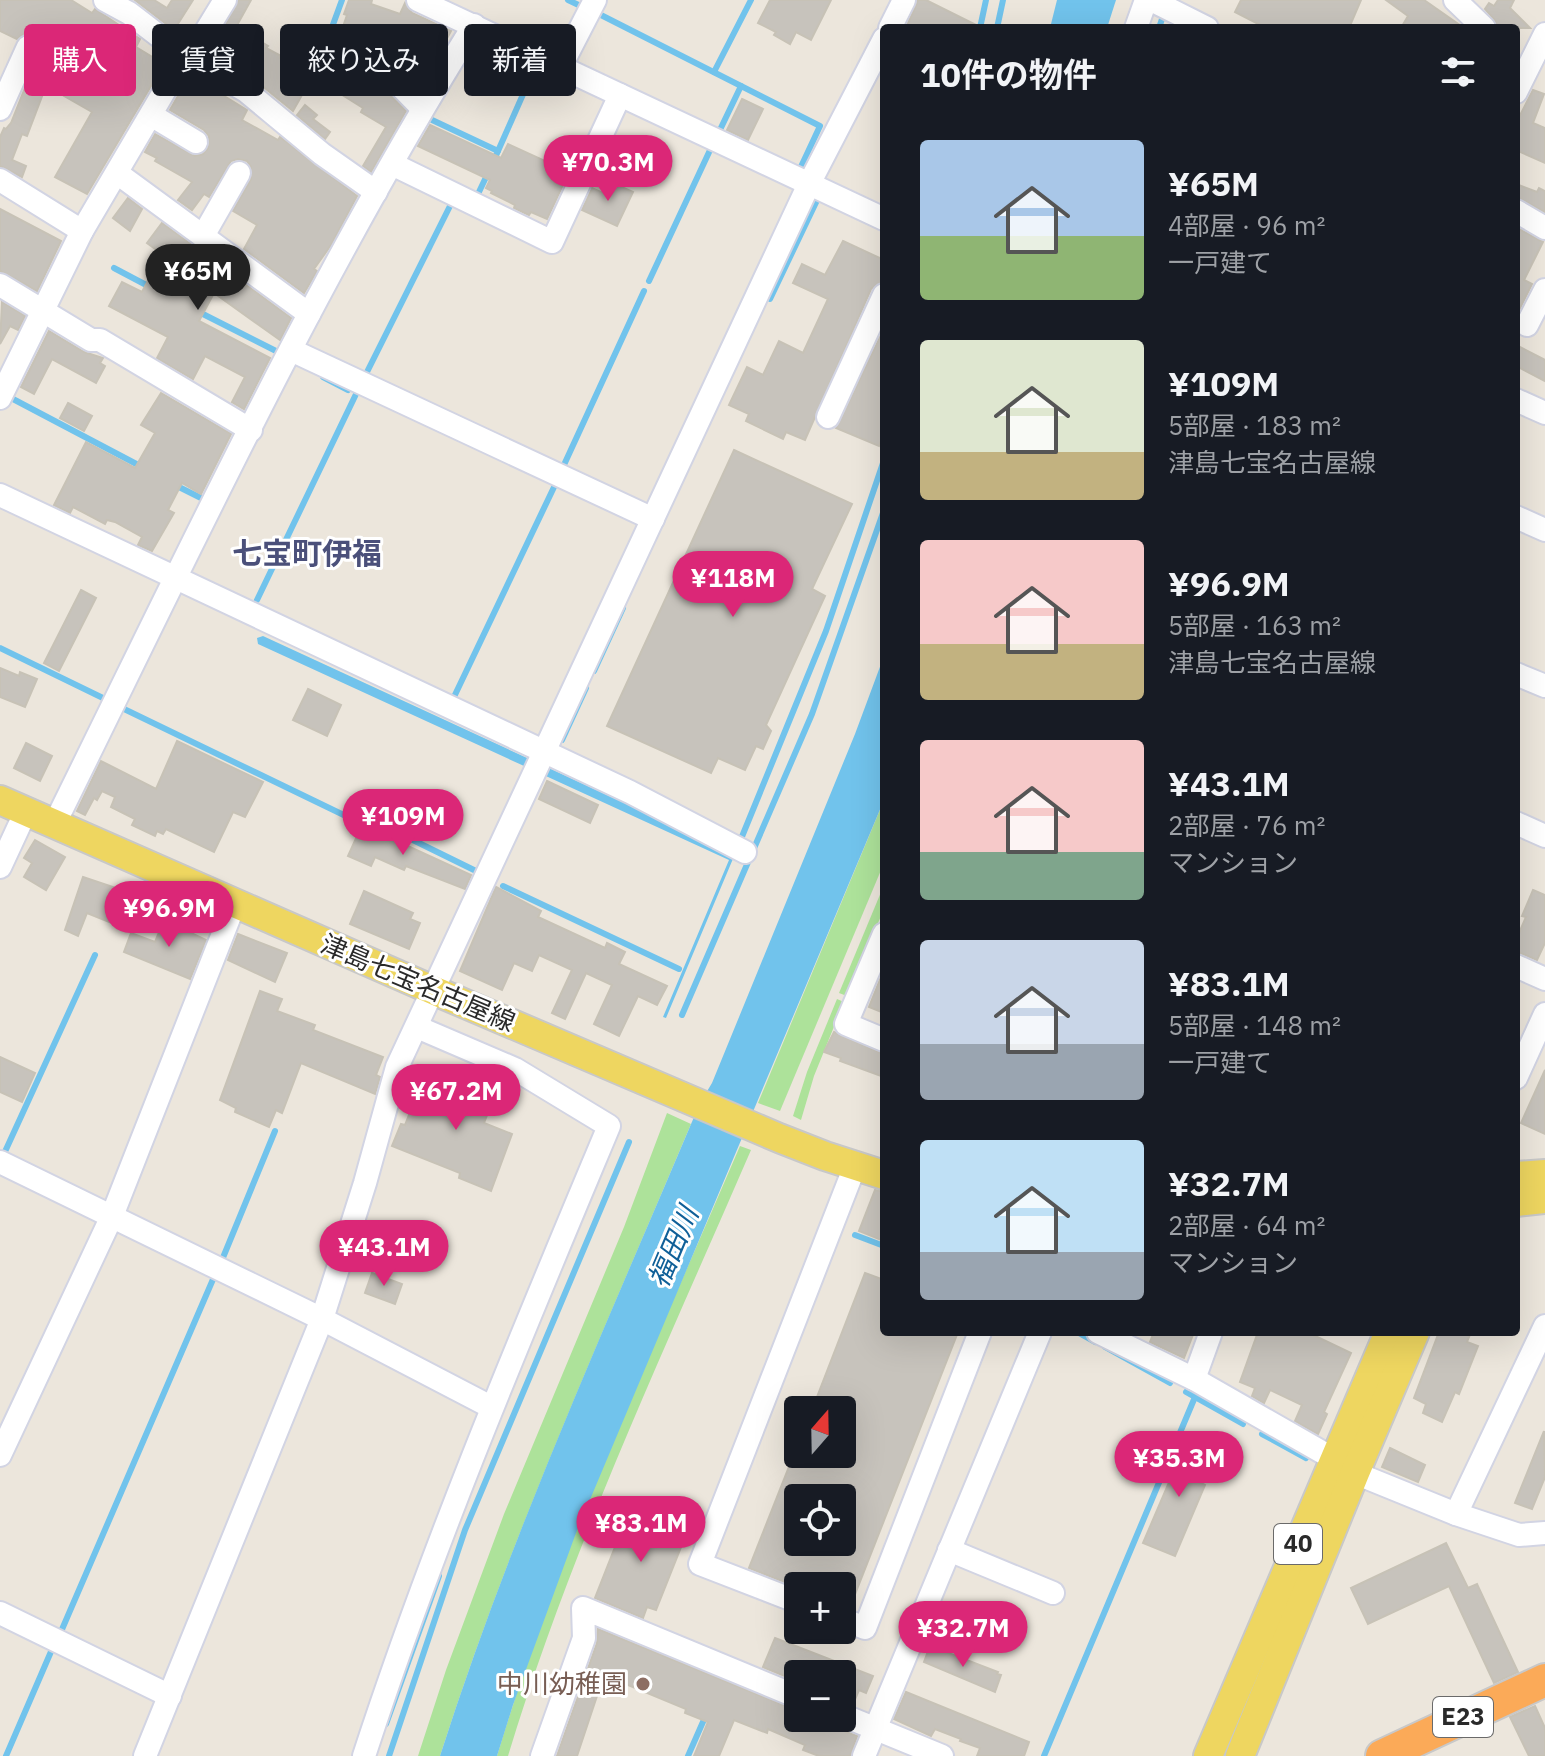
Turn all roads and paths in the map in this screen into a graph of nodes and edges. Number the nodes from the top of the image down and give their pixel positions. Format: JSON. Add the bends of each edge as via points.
{"nodes":[{"id":1,"x":105,"y":0,"type":"edge"},
{"id":2,"x":225,"y":0,"type":"edge"},
{"id":3,"x":418,"y":0,"type":"edge"},
{"id":4,"x":595,"y":0,"type":"edge"},
{"id":5,"x":904,"y":0,"type":"edge"},
{"id":6,"x":1148,"y":0,"type":"edge"},
{"id":7,"x":1455,"y":0,"type":"edge"},
{"id":8,"x":133,"y":6,"type":"edge"},
{"id":9,"x":152,"y":24,"type":"edge"},
{"id":10,"x":210,"y":24,"type":"edge"},
{"id":11,"x":472,"y":24,"type":"edge"},
{"id":12,"x":892,"y":24,"type":"edge"},
{"id":13,"x":1138,"y":24,"type":"edge"},
{"id":14,"x":1199,"y":24,"type":"edge"},
{"id":15,"x":1480,"y":24,"type":"edge"},
{"id":16,"x":1545,"y":34,"type":"edge"},
{"id":17,"x":576,"y":37,"type":"edge"},
{"id":18,"x":464,"y":41,"type":"edge"},
{"id":19,"x":880,"y":47,"type":"edge"},
{"id":20,"x":24,"y":56,"type":"edge"},
{"id":21,"x":576,"y":73,"type":"edge"},
{"id":22,"x":1526,"y":77,"type":"edge"},
{"id":23,"x":620,"y":95,"type":"junction"},
{"id":24,"x":162,"y":96,"type":"edge"},
{"id":25,"x":252,"y":96,"type":"edge"},
{"id":26,"x":410,"y":96,"type":"edge"},
{"id":27,"x":422,"y":108,"type":"junction"},
{"id":28,"x":0,"y":109,"type":"edge"},
{"id":29,"x":151,"y":115,"type":"junction"},
{"id":30,"x":196,"y":142,"type":"dead end"},
{"id":31,"x":392,"y":164,"type":"junction"},
{"id":32,"x":117,"y":173,"type":"junction"},
{"id":33,"x":239,"y":173,"type":"dead end"},
{"id":34,"x":0,"y":180,"type":"edge"},
{"id":35,"x":809,"y":184,"type":"junction"},
{"id":36,"x":376,"y":192,"type":"junction"},
{"id":37,"x":1520,"y":213,"type":"edge"},
{"id":38,"x":880,"y":217,"type":"edge"},
{"id":39,"x":1545,"y":228,"type":"edge"},
{"id":40,"x":82,"y":231,"type":"junction"},
{"id":41,"x":203,"y":236,"type":"junction"},
{"id":42,"x":0,"y":285,"type":"edge"},
{"id":43,"x":1545,"y":290,"type":"edge"},
{"id":44,"x":880,"y":304,"type":"edge"},
{"id":45,"x":43,"y":311,"type":"junction"},
{"id":46,"x":309,"y":314,"type":"junction"},
{"id":47,"x":1527,"y":325,"type":"dead end"},
{"id":48,"x":291,"y":350,"type":"junction"},
{"id":49,"x":6,"y":372,"type":"edge"},
{"id":50,"x":0,"y":398,"type":"edge"},
{"id":51,"x":1520,"y":402,"type":"edge"},
{"id":52,"x":1545,"y":413,"type":"edge"},
{"id":53,"x":828,"y":417,"type":"dead end"},
{"id":54,"x":251,"y":430,"type":"junction"},
{"id":55,"x":0,"y":495,"type":"edge"},
{"id":56,"x":653,"y":519,"type":"junction"},
{"id":57,"x":1520,"y":519,"type":"edge"},
{"id":58,"x":1545,"y":530,"type":"edge"},
{"id":59,"x":176,"y":578,"type":"junction"},
{"id":60,"x":1520,"y":676,"type":"edge"},
{"id":61,"x":1545,"y":686,"type":"edge"},
{"id":62,"x":540,"y":762,"type":"junction"},
{"id":63,"x":0,"y":800,"type":"edge"},
{"id":64,"x":26,"y":811,"type":"junction"},
{"id":65,"x":55,"y":823,"type":"junction"},
{"id":66,"x":1520,"y":825,"type":"edge"},
{"id":67,"x":1545,"y":836,"type":"edge"},
{"id":68,"x":745,"y":852,"type":"dead end"},
{"id":69,"x":0,"y":867,"type":"edge"},
{"id":70,"x":235,"y":903,"type":"junction"},
{"id":71,"x":880,"y":945,"type":"edge"},
{"id":72,"x":1520,"y":968,"type":"edge"},
{"id":73,"x":1545,"y":979,"type":"edge"},
{"id":74,"x":435,"y":991,"type":"junction"},
{"id":75,"x":1545,"y":1014,"type":"edge"},
{"id":76,"x":417,"y":1027,"type":"junction"},
{"id":77,"x":880,"y":1038,"type":"edge"},
{"id":78,"x":1520,"y":1069,"type":"edge"},
{"id":79,"x":0,"y":1162,"type":"edge"},
{"id":80,"x":855,"y":1166,"type":"junction"},
{"id":81,"x":880,"y":1174,"type":"edge"},
{"id":82,"x":1545,"y":1174,"type":"edge"},
{"id":83,"x":1520,"y":1176,"type":"edge"},
{"id":84,"x":1545,"y":1199,"type":"edge"},
{"id":85,"x":1520,"y":1202,"type":"edge"},
{"id":86,"x":112,"y":1216,"type":"junction"},
{"id":87,"x":322,"y":1319,"type":"junction"},
{"id":88,"x":1545,"y":1326,"type":"edge"},
{"id":89,"x":978,"y":1336,"type":"edge"},
{"id":90,"x":1038,"y":1336,"type":"edge"},
{"id":91,"x":1106,"y":1336,"type":"edge"},
{"id":92,"x":1210,"y":1336,"type":"edge"},
{"id":93,"x":1388,"y":1336,"type":"edge"},
{"id":94,"x":1413,"y":1336,"type":"edge"},
{"id":95,"x":1194,"y":1379,"type":"junction"},
{"id":96,"x":491,"y":1407,"type":"junction"},
{"id":97,"x":0,"y":1455,"type":"edge"},
{"id":98,"x":1345,"y":1466,"type":"junction"},
{"id":99,"x":1456,"y":1514,"type":"junction"},
{"id":100,"x":1545,"y":1533,"type":"edge"},
{"id":101,"x":949,"y":1550,"type":"junction"},
{"id":102,"x":1053,"y":1593,"type":"dead end"},
{"id":103,"x":784,"y":1597,"type":"edge"},
{"id":104,"x":0,"y":1613,"type":"edge"},
{"id":105,"x":856,"y":1624,"type":"edge"},
{"id":106,"x":1545,"y":1680,"type":"edge"},
{"id":107,"x":784,"y":1691,"type":"edge"},
{"id":108,"x":170,"y":1696,"type":"junction"},
{"id":109,"x":856,"y":1721,"type":"edge"},
{"id":110,"x":876,"y":1729,"type":"junction"},
{"id":111,"x":145,"y":1756,"type":"edge"},
{"id":112,"x":364,"y":1756,"type":"edge"},
{"id":113,"x":542,"y":1756,"type":"edge"},
{"id":114,"x":864,"y":1756,"type":"edge"},
{"id":115,"x":942,"y":1756,"type":"edge"},
{"id":116,"x":1208,"y":1756,"type":"edge"},
{"id":117,"x":1240,"y":1756,"type":"edge"},
{"id":118,"x":1382,"y":1756,"type":"edge"}],
"edges":[{"from":1,"to":8,"type":"street"},
{"from":2,"to":10,"type":"street"},
{"from":3,"to":11,"type":"street"},
{"from":4,"to":17,"type":"street"},
{"from":5,"to":12,"type":"street"},
{"from":6,"to":13,"type":"street"},
{"from":6,"to":14,"type":"street"},
{"from":7,"to":15,"type":"street"},
{"from":8,"to":9,"type":"street"},
{"from":16,"to":22,"type":"street"},
{"from":18,"to":27,"type":"street"},
{"from":19,"to":35,"type":"street"},
{"from":20,"to":28,"type":"street"},
{"from":21,"to":23,"type":"street"},
{"from":23,"to":31,"type":"street","via":[[552,242]]},
{"from":23,"to":35,"type":"street"},
{"from":24,"to":29,"type":"street"},
{"from":25,"to":36,"type":"street"},
{"from":26,"to":27,"type":"street"},
{"from":27,"to":31,"type":"street"},
{"from":29,"to":30,"type":"street"},
{"from":29,"to":32,"type":"street"},
{"from":31,"to":36,"type":"street"},
{"from":32,"to":40,"type":"street"},
{"from":32,"to":41,"type":"street"},
{"from":33,"to":41,"type":"street"},
{"from":34,"to":40,"type":"street"},
{"from":35,"to":38,"type":"street"},
{"from":35,"to":56,"type":"street"},
{"from":36,"to":46,"type":"street"},
{"from":37,"to":39,"type":"street"},
{"from":40,"to":45,"type":"street"},
{"from":41,"to":46,"type":"street"},
{"from":42,"to":45,"type":"street"},
{"from":43,"to":47,"type":"street"},
{"from":44,"to":53,"type":"street"},
{"from":45,"to":49,"type":"street"},
{"from":45,"to":54,"type":"street"},
{"from":46,"to":48,"type":"street"},
{"from":48,"to":54,"type":"street"},
{"from":48,"to":56,"type":"street"},
{"from":49,"to":50,"type":"street"},
{"from":51,"to":52,"type":"street"},
{"from":54,"to":59,"type":"street"},
{"from":55,"to":59,"type":"street"},
{"from":56,"to":62,"type":"street"},
{"from":57,"to":58,"type":"street"},
{"from":59,"to":62,"type":"street"},
{"from":59,"to":65,"type":"street"},
{"from":60,"to":61,"type":"street"},
{"from":62,"to":68,"type":"street","via":[[630,792]]},
{"from":62,"to":74,"type":"street"},
{"from":63,"to":64,"type":"main road","name":"津島七宝名古屋線"},
{"from":64,"to":65,"type":"main road","name":"津島七宝名古屋線"},
{"from":64,"to":69,"type":"street"},
{"from":65,"to":70,"type":"main road","name":"津島七宝名古屋線"},
{"from":66,"to":67,"type":"street"},
{"from":70,"to":74,"type":"main road","name":"津島七宝名古屋線"},
{"from":70,"to":86,"type":"street"},
{"from":71,"to":77,"type":"street","via":[[846,1024]]},
{"from":72,"to":73,"type":"street"},
{"from":74,"to":76,"type":"street"},
{"from":74,"to":80,"type":"main road","name":"津島七宝名古屋線"},
{"from":75,"to":78,"type":"street"},
{"from":76,"to":87,"type":"street","via":[[397,1067]]},
{"from":76,"to":96,"type":"street","via":[[515,1069],[609,1126]]},
{"from":79,"to":86,"type":"street"},
{"from":80,"to":81,"type":"main road","name":"津島七宝名古屋線"},
{"from":80,"to":103,"type":"street","via":[[700,1564]]},
{"from":82,"to":83,"type":"main road"},
{"from":84,"to":85,"type":"main road"},
{"from":86,"to":87,"type":"street"},
{"from":86,"to":97,"type":"street"},
{"from":87,"to":96,"type":"street"},
{"from":87,"to":108,"type":"street"},
{"from":88,"to":99,"type":"street"},
{"from":89,"to":105,"type":"street","via":[[865,1628]]},
{"from":90,"to":101,"type":"street"},
{"from":91,"to":95,"type":"street"},
{"from":92,"to":95,"type":"street"},
{"from":93,"to":98,"type":"main road","number":"40"},
{"from":94,"to":98,"type":"main road","number":"40"},
{"from":95,"to":98,"type":"street"},
{"from":96,"to":112,"type":"street","via":[[395,1659]]},
{"from":98,"to":99,"type":"street"},
{"from":98,"to":116,"type":"main road","number":"40"},
{"from":98,"to":117,"type":"main road","number":"40"},
{"from":99,"to":100,"type":"street","via":[[1519,1535]]},
{"from":101,"to":102,"type":"street"},
{"from":101,"to":110,"type":"street"},
{"from":104,"to":108,"type":"street"},
{"from":106,"to":118,"type":"highway","number":"E23"},
{"from":107,"to":113,"type":"street","via":[[583,1608],[584,1638]]},
{"from":108,"to":111,"type":"street"},
{"from":109,"to":110,"type":"street"},
{"from":110,"to":114,"type":"street"},
{"from":110,"to":115,"type":"street"}]}
